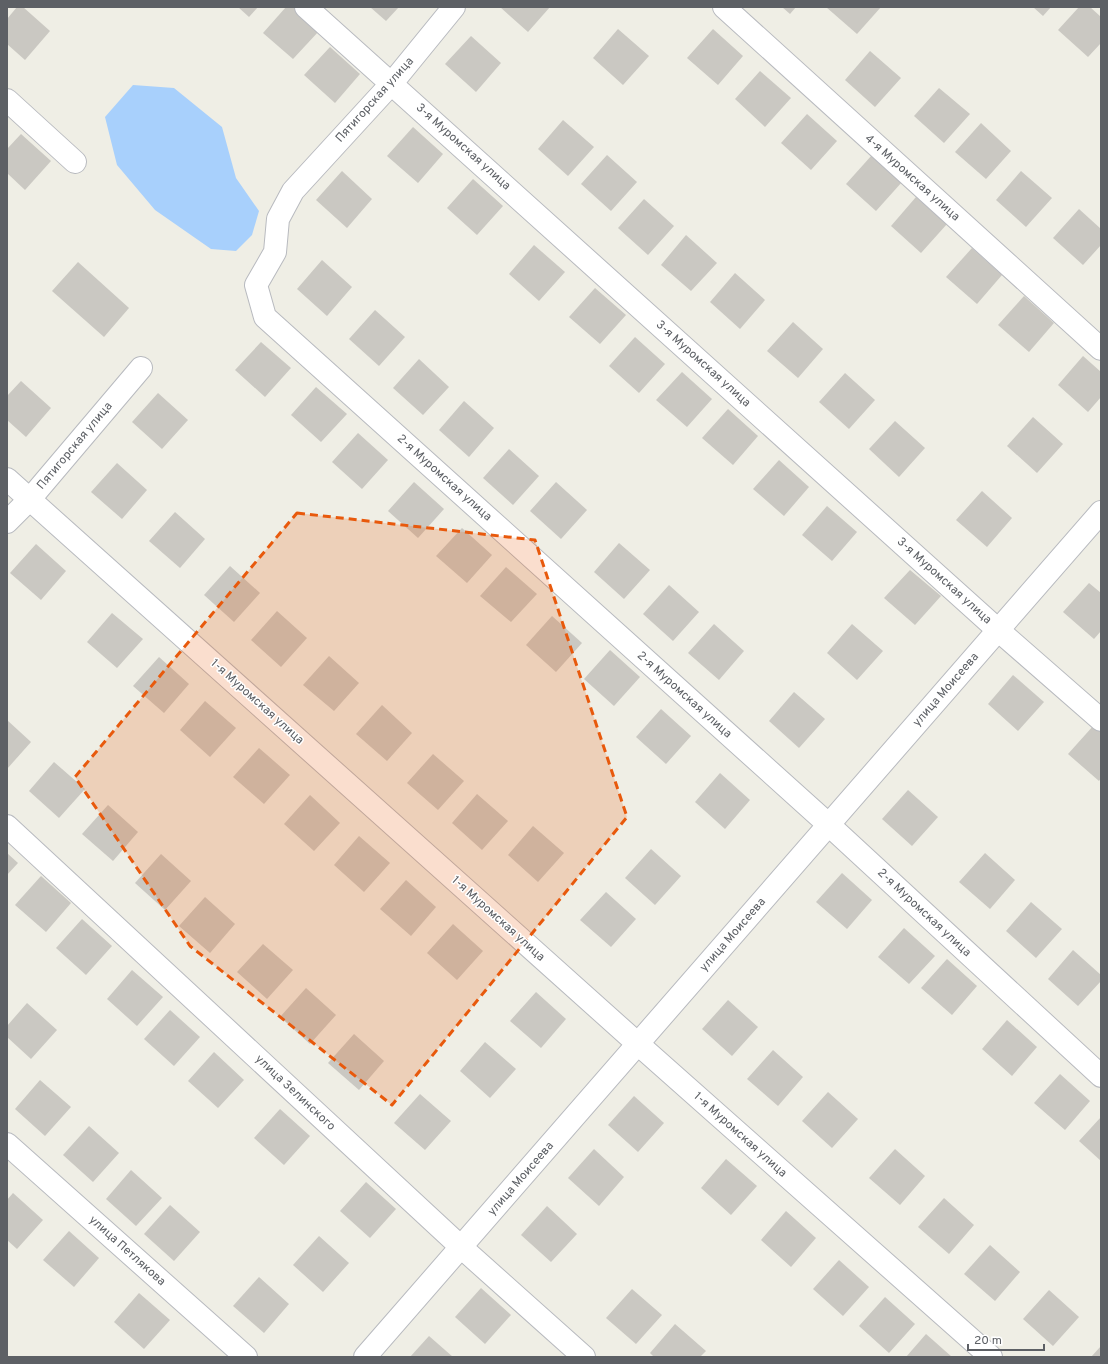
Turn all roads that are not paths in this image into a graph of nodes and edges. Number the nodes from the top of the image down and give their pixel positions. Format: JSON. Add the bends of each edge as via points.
{"nodes":[{"id":1,"x":306,"y":7,"type":"edge"},
{"id":2,"x":454,"y":7,"type":"edge"},
{"id":3,"x":724,"y":7,"type":"edge"},
{"id":4,"x":392,"y":83,"type":"junction"},
{"id":5,"x":7,"y":100,"type":"edge"},
{"id":6,"x":74,"y":162,"type":"dead end"},
{"id":7,"x":265,"y":317,"type":"joint"},
{"id":8,"x":1101,"y":349,"type":"edge"},
{"id":9,"x":141,"y":368,"type":"dead end"},
{"id":10,"x":7,"y":479,"type":"edge"},
{"id":11,"x":30,"y":499,"type":"junction"},
{"id":12,"x":1101,"y":512,"type":"edge"},
{"id":13,"x":7,"y":522,"type":"edge"},
{"id":14,"x":998,"y":630,"type":"junction"},
{"id":15,"x":1101,"y":720,"type":"edge"},
{"id":16,"x":828,"y":825,"type":"junction"},
{"id":17,"x":7,"y":826,"type":"edge"},
{"id":18,"x":638,"y":1044,"type":"junction"},
{"id":19,"x":1101,"y":1076,"type":"edge"},
{"id":20,"x":7,"y":1144,"type":"edge"},
{"id":21,"x":461,"y":1247,"type":"junction"},
{"id":22,"x":246,"y":1357,"type":"edge"},
{"id":23,"x":365,"y":1357,"type":"edge"},
{"id":24,"x":584,"y":1357,"type":"edge"},
{"id":25,"x":991,"y":1357,"type":"edge"}],
"edges":[{"from":1,"to":4,"type":"street","name":"3-я Муромская улица"},
{"from":2,"to":4,"type":"street","name":"Пятигорская улица"},
{"from":3,"to":8,"type":"street","name":"4-я Муромская улица"},
{"from":4,"to":7,"type":"street","name":"Пятигорская улица","via":[[293,191],[278,219],[275,252],[256,285]]},
{"from":4,"to":14,"type":"street","name":"3-я Муромская улица"},
{"from":5,"to":6,"type":"street"},
{"from":7,"to":16,"type":"street","name":"2-я Муромская улица"},
{"from":9,"to":11,"type":"street","name":"Пятигорская улица"},
{"from":10,"to":11,"type":"street","name":"1-я Муромская улица"},
{"from":11,"to":13,"type":"street","name":"Пятигорская улица"},
{"from":11,"to":18,"type":"street","name":"1-я Муромская улица"},
{"from":12,"to":14,"type":"street","name":"улица Моисеева"},
{"from":14,"to":15,"type":"street","name":"3-я Муромская улица"},
{"from":14,"to":16,"type":"street","name":"улица Моисеева"},
{"from":16,"to":18,"type":"street","name":"улица Моисеева"},
{"from":16,"to":19,"type":"street","name":"2-я Муромская улица"},
{"from":17,"to":21,"type":"street","name":"улица Зелинского"},
{"from":18,"to":21,"type":"street","name":"улица Моисеева"},
{"from":18,"to":25,"type":"street","name":"1-я Муромская улица"},
{"from":20,"to":22,"type":"street","name":"улица Петлякова"},
{"from":21,"to":23,"type":"street","name":"улица Моисеева"},
{"from":21,"to":24,"type":"street","name":"улица Зелинского"}]}
